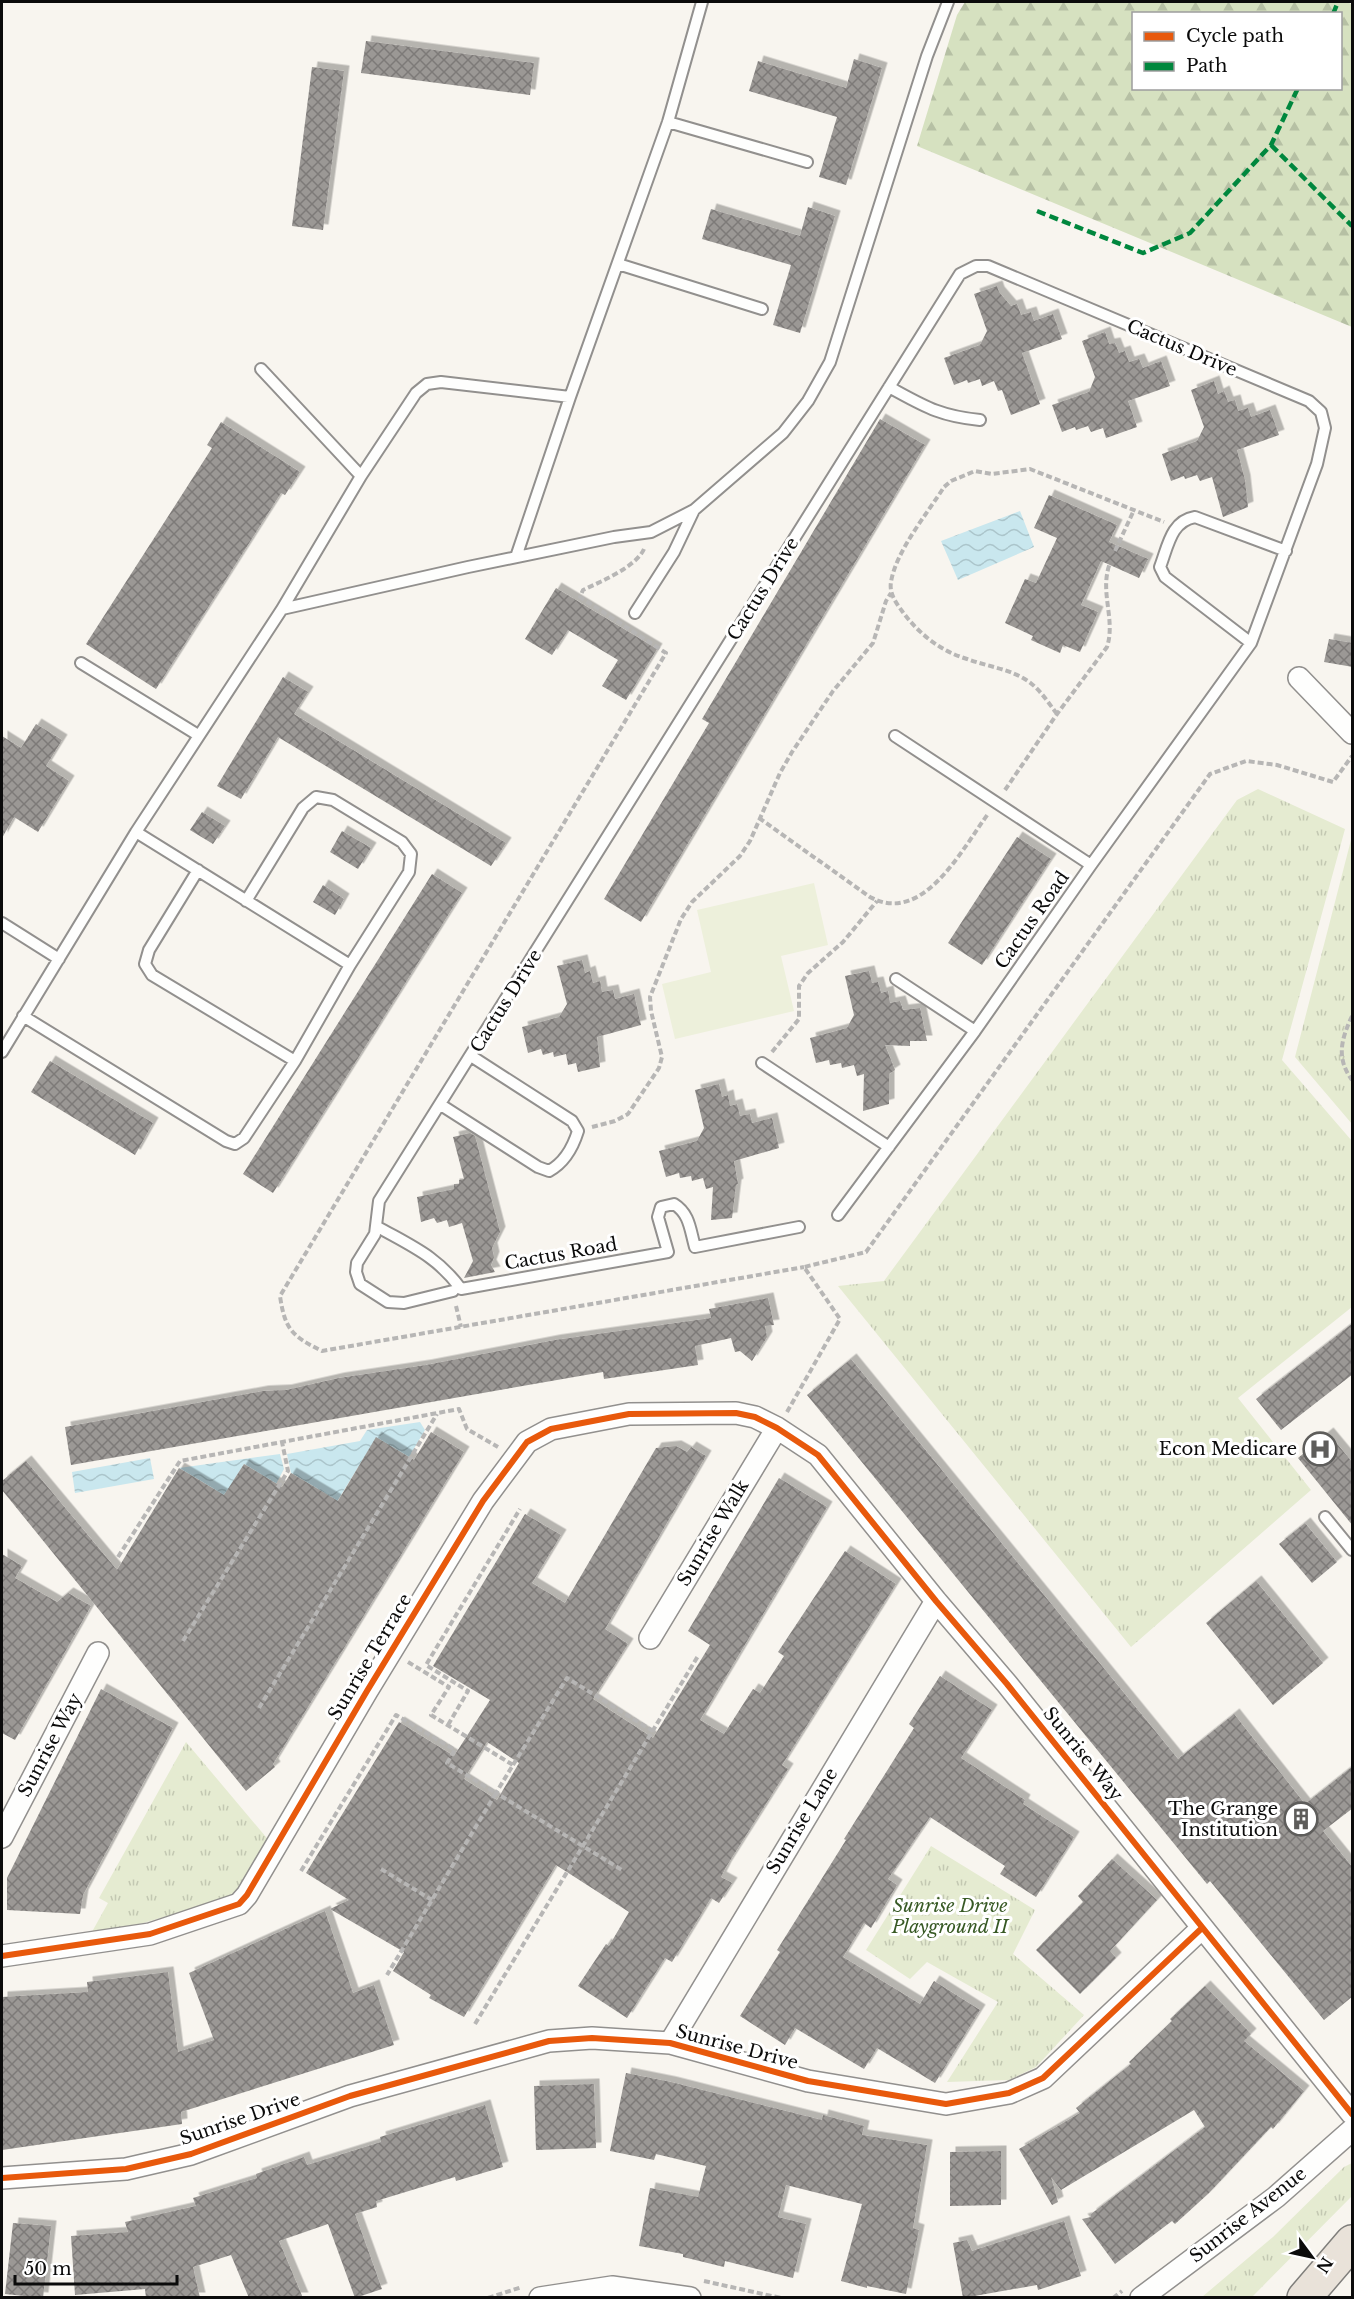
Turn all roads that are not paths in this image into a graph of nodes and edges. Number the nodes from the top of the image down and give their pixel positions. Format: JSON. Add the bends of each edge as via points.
{"nodes":[{"id":1,"x":702,"y":2,"type":"edge"},
{"id":2,"x":948,"y":2,"type":"edge"},
{"id":3,"x":668,"y":122,"type":"junction"},
{"id":4,"x":807,"y":162,"type":"dead end"},
{"id":5,"x":618,"y":264,"type":"junction"},
{"id":6,"x":762,"y":309,"type":"dead end"},
{"id":7,"x":261,"y":369,"type":"dead end"},
{"id":8,"x":890,"y":387,"type":"junction"},
{"id":9,"x":570,"y":397,"type":"junction"},
{"id":10,"x":980,"y":420,"type":"dead end"},
{"id":11,"x":361,"y":476,"type":"junction"},
{"id":12,"x":694,"y":510,"type":"junction"},
{"id":13,"x":1286,"y":551,"type":"junction"},
{"id":14,"x":516,"y":557,"type":"junction"},
{"id":15,"x":282,"y":609,"type":"junction"},
{"id":16,"x":635,"y":613,"type":"dead end"},
{"id":17,"x":1251,"y":643,"type":"junction"},
{"id":18,"x":81,"y":663,"type":"dead end"},
{"id":19,"x":1299,"y":678,"type":"dead end"},
{"id":20,"x":1353,"y":733,"type":"edge"},
{"id":21,"x":198,"y":735,"type":"junction"},
{"id":22,"x":895,"y":736,"type":"dead end"},
{"id":23,"x":136,"y":832,"type":"junction"},
{"id":24,"x":1091,"y":864,"type":"junction"},
{"id":25,"x":198,"y":870,"type":"junction"},
{"id":26,"x":246,"y":901,"type":"junction"},
{"id":27,"x":2,"y":923,"type":"edge"},
{"id":28,"x":59,"y":959,"type":"junction"},
{"id":29,"x":350,"y":965,"type":"junction"},
{"id":30,"x":896,"y":979,"type":"dead end"},
{"id":31,"x":23,"y":1016,"type":"junction"},
{"id":32,"x":975,"y":1031,"type":"junction"},
{"id":33,"x":2,"y":1052,"type":"edge"},
{"id":34,"x":471,"y":1056,"type":"junction"},
{"id":35,"x":295,"y":1061,"type":"junction"},
{"id":36,"x":762,"y":1063,"type":"road end"},
{"id":37,"x":441,"y":1105,"type":"junction"},
{"id":38,"x":889,"y":1147,"type":"junction"},
{"id":39,"x":838,"y":1215,"type":"dead end"},
{"id":40,"x":376,"y":1226,"type":"junction"},
{"id":41,"x":799,"y":1227,"type":"dead end"},
{"id":42,"x":457,"y":1290,"type":"junction"},
{"id":43,"x":777,"y":1428,"type":"junction"},
{"id":44,"x":1325,"y":1517,"type":"dead end"},
{"id":45,"x":1353,"y":1550,"type":"edge"},
{"id":46,"x":936,"y":1601,"type":"junction"},
{"id":47,"x":650,"y":1638,"type":"dead end"},
{"id":48,"x":98,"y":1653,"type":"dead end"},
{"id":49,"x":2,"y":1837,"type":"edge"},
{"id":50,"x":1202,"y":1928,"type":"junction"},
{"id":51,"x":2,"y":1956,"type":"edge"},
{"id":52,"x":670,"y":2043,"type":"junction"},
{"id":53,"x":1353,"y":2114,"type":"edge"},
{"id":54,"x":1353,"y":2130,"type":"edge"},
{"id":55,"x":2,"y":2178,"type":"edge"},
{"id":56,"x":1353,"y":2242,"type":"edge"},
{"id":57,"x":540,"y":2298,"type":"edge"},
{"id":58,"x":690,"y":2298,"type":"edge"},
{"id":59,"x":1141,"y":2298,"type":"edge"},
{"id":60,"x":1304,"y":2298,"type":"edge"}],
"edges":[{"from":1,"to":3,"type":"lane"},
{"from":2,"to":12,"type":"lane","via":[[927,56],[830,362],[783,434]]},
{"from":3,"to":4,"type":"lane"},
{"from":3,"to":5,"type":"lane"},
{"from":5,"to":6,"type":"lane"},
{"from":5,"to":9,"type":"lane"},
{"from":7,"to":11,"type":"lane"},
{"from":8,"to":10,"type":"lane","via":[[936,412]]},
{"from":8,"to":13,"type":"lane","name":"Cactus Drive","via":[[960,274],[976,266],[988,266],[1309,401],[1321,412],[1325,428],[1317,464]]},
{"from":8,"to":34,"type":"lane","name":"Cactus Drive"},
{"from":9,"to":11,"type":"lane","via":[[441,382],[427,384],[416,393]]},
{"from":9,"to":14,"type":"lane"},
{"from":11,"to":15,"type":"lane"},
{"from":12,"to":14,"type":"lane","via":[[651,532]]},
{"from":12,"to":16,"type":"lane","via":[[674,552]]},
{"from":13,"to":17,"type":"lane","name":"Cactus Drive"},
{"from":13,"to":17,"type":"lane","via":[[1195,517],[1183,519],[1175,527],[1160,567],[1164,577]]},
{"from":14,"to":15,"type":"lane"},
{"from":15,"to":21,"type":"lane"},
{"from":17,"to":24,"type":"lane","name":"Cactus Road"},
{"from":18,"to":21,"type":"lane"},
{"from":19,"to":20,"type":"street"},
{"from":21,"to":23,"type":"lane"},
{"from":22,"to":24,"type":"lane"},
{"from":23,"to":25,"type":"lane"},
{"from":23,"to":28,"type":"lane"},
{"from":24,"to":32,"type":"lane","name":"Cactus Road"},
{"from":25,"to":26,"type":"lane"},
{"from":25,"to":35,"type":"lane","via":[[149,950],[145,964],[152,975]]},
{"from":26,"to":29,"type":"lane"},
{"from":26,"to":29,"type":"lane","via":[[303,808],[316,797],[333,800],[402,842],[411,854],[409,872]]},
{"from":27,"to":28,"type":"lane"},
{"from":28,"to":31,"type":"lane"},
{"from":29,"to":35,"type":"lane"},
{"from":30,"to":32,"type":"lane"},
{"from":31,"to":33,"type":"lane"},
{"from":31,"to":35,"type":"lane","via":[[235,1144],[244,1138]]},
{"from":32,"to":38,"type":"lane","name":"Cactus Road"},
{"from":34,"to":37,"type":"lane","name":"Cactus Drive"},
{"from":34,"to":37,"type":"lane","via":[[572,1121],[578,1131],[575,1141],[559,1166],[549,1171]]},
{"from":36,"to":38,"type":"lane"},
{"from":37,"to":40,"type":"lane","name":"Cactus Drive","via":[[379,1201]]},
{"from":38,"to":39,"type":"lane","name":"Cactus Road"},
{"from":40,"to":42,"type":"lane","via":[[432,1258],[448,1271]]},
{"from":40,"to":42,"type":"lane","name":"Cactus Drive","via":[[357,1263],[360,1284],[388,1302],[404,1303]]},
{"from":41,"to":42,"type":"lane","name":"Cactus Road","via":[[694,1247],[687,1217],[682,1209],[668,1205],[661,1207],[658,1217],[668,1252]]},
{"from":43,"to":46,"type":"street","name":"Sunrise Way","via":[[818,1455]]},
{"from":43,"to":47,"type":"street","name":"Sunrise Walk"},
{"from":43,"to":51,"type":"street","name":"Sunrise Terrace","via":[[736,1413],[629,1414],[551,1429],[526,1442],[483,1501],[239,1904],[150,1934]]},
{"from":44,"to":45,"type":"lane"},
{"from":46,"to":50,"type":"street","name":"Sunrise Way","via":[[1015,1693]]},
{"from":46,"to":52,"type":"street","name":"Sunrise Lane"},
{"from":48,"to":49,"type":"street","name":"Sunrise Way"},
{"from":50,"to":52,"type":"street","name":"Sunrise Drive","via":[[1043,2078],[1009,2093],[946,2104],[808,2081]]},
{"from":50,"to":53,"type":"street","name":"Sunrise Way"},
{"from":52,"to":55,"type":"street","name":"Sunrise Drive","via":[[592,2038],[549,2041],[350,2096],[191,2154],[126,2169]]},
{"from":54,"to":59,"type":"street","name":"Sunrise Avenue","via":[[1276,2197]]},
{"from":56,"to":60,"type":"main road"},
{"from":57,"to":58,"type":"street","via":[[612,2287]]}]}
